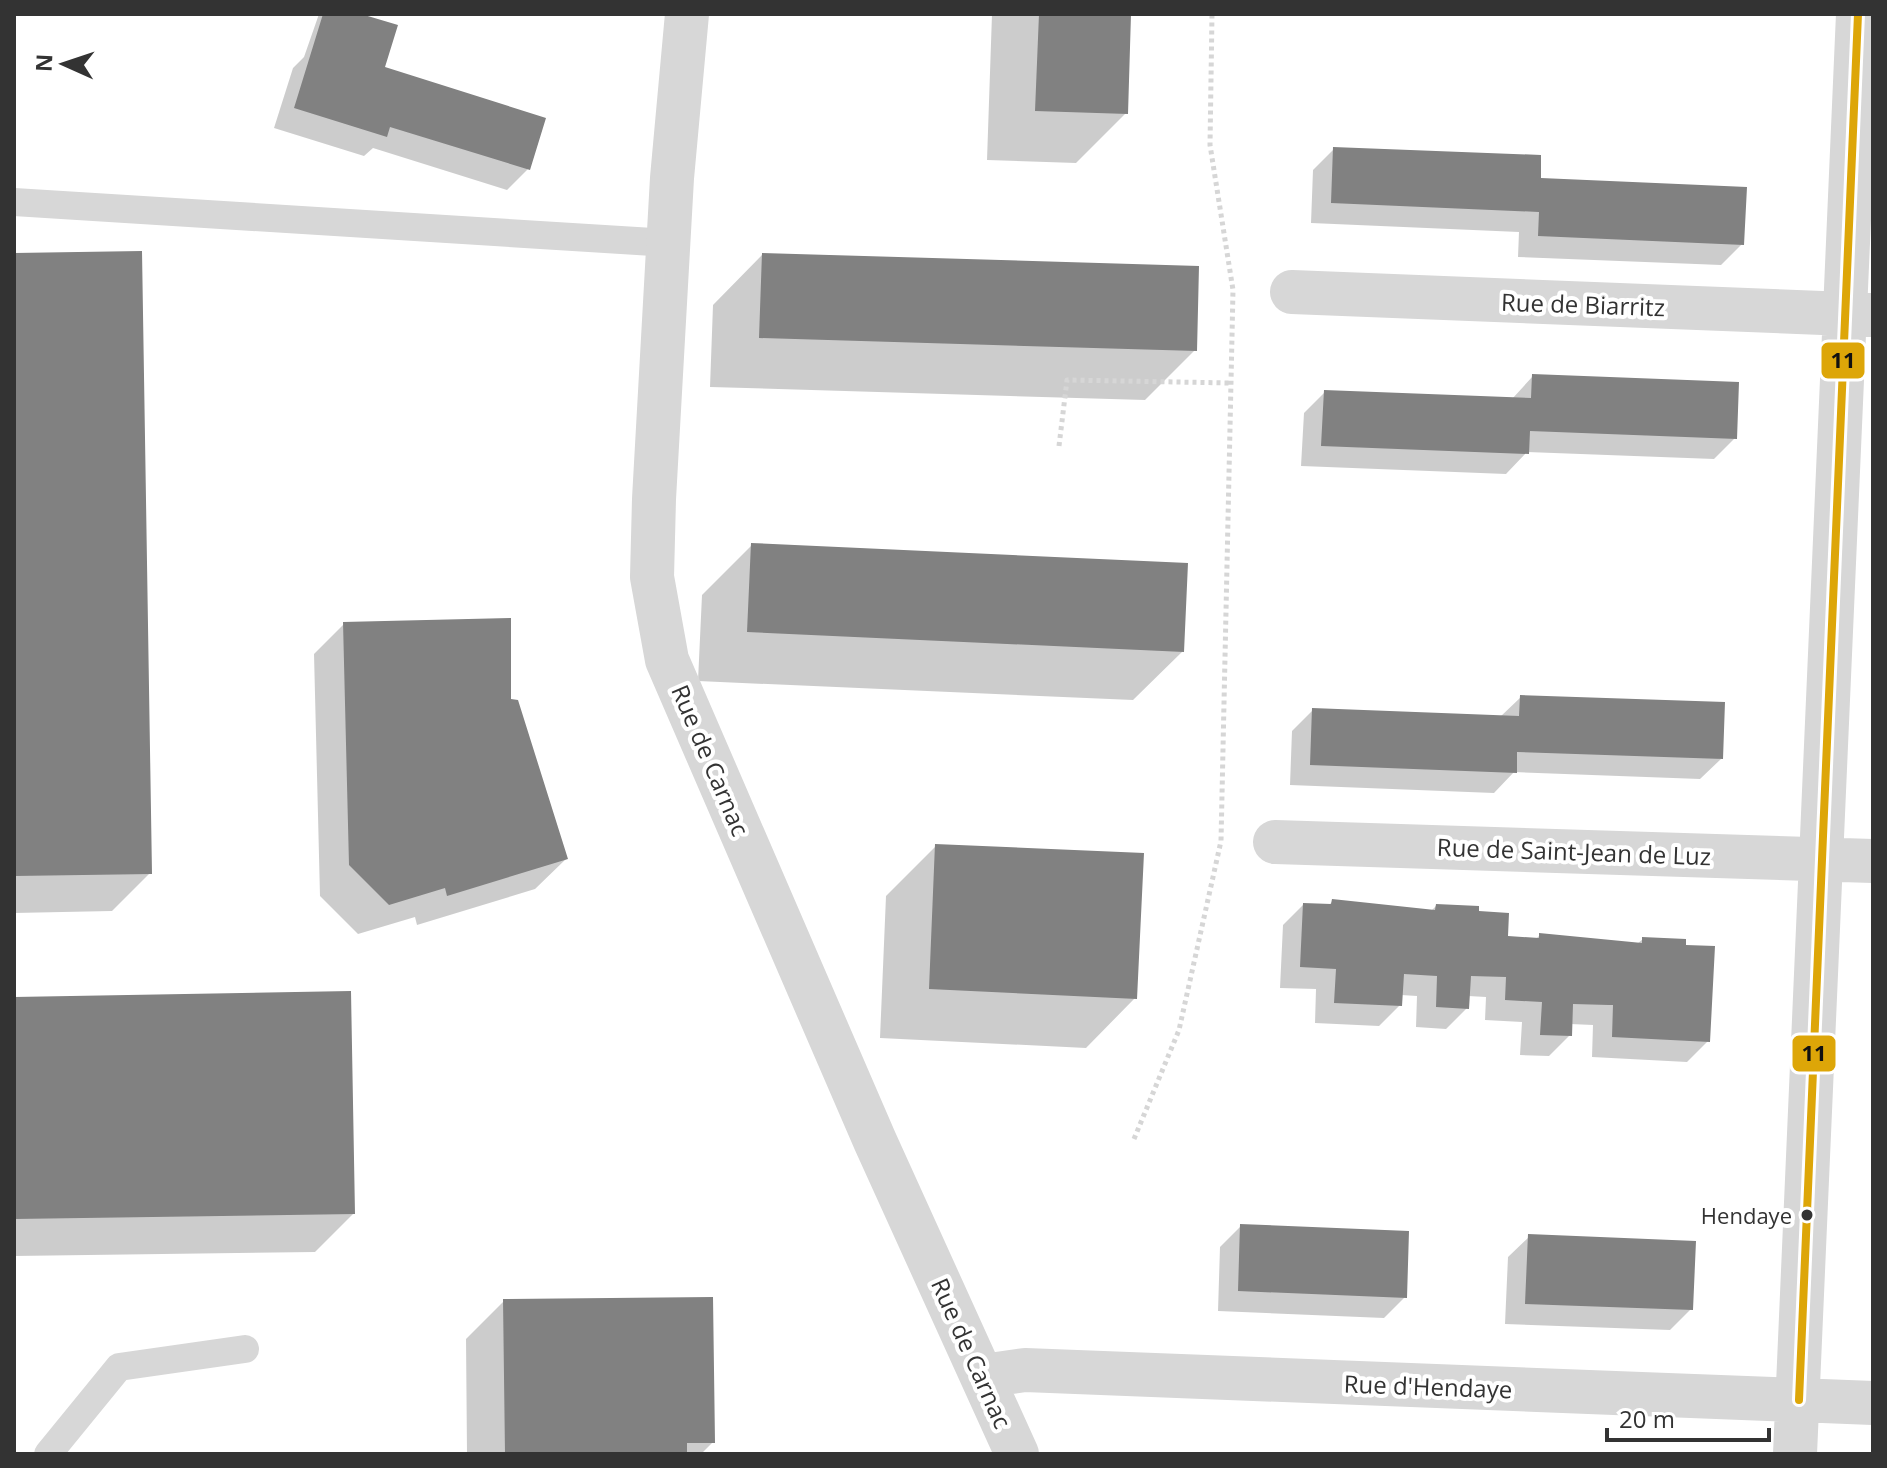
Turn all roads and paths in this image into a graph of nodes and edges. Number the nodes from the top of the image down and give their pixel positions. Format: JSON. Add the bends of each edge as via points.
{"nodes":[{"id":1,"x":687,"y":14,"type":"edge"},
{"id":2,"x":1212,"y":14,"type":"edge"},
{"id":3,"x":1858,"y":14,"type":"edge"},
{"id":4,"x":14,"y":202,"type":"edge"},
{"id":5,"x":669,"y":243,"type":"junction"},
{"id":6,"x":1292,"y":292,"type":"dead end"},
{"id":7,"x":1859,"y":314,"type":"edge"},
{"id":8,"x":1231,"y":383,"type":"junction"},
{"id":9,"x":1059,"y":446,"type":"dead end"},
{"id":10,"x":1275,"y":842,"type":"dead end"},
{"id":11,"x":1822,"y":859,"type":"junction"},
{"id":12,"x":1873,"y":861,"type":"edge"},
{"id":13,"x":1134,"y":1139,"type":"dead end"},
{"id":14,"x":245,"y":1349,"type":"dead end"},
{"id":15,"x":983,"y":1376,"type":"junction"},
{"id":16,"x":1799,"y":1400,"type":"junction"},
{"id":17,"x":1873,"y":1403,"type":"edge"},
{"id":18,"x":48,"y":1454,"type":"edge"},
{"id":19,"x":1017,"y":1454,"type":"edge"},
{"id":20,"x":1795,"y":1454,"type":"edge"}],
"edges":[{"from":1,"to":5,"type":"street","name":"Rue de Carnac"},
{"from":2,"to":8,"type":"path","via":[[1210,145],[1233,290]]},
{"from":3,"to":7,"type":"street"},
{"from":4,"to":5,"type":"lane"},
{"from":5,"to":15,"type":"street","name":"Rue de Carnac","via":[[652,577],[667,660]]},
{"from":6,"to":7,"type":"street","name":"Rue de Biarritz"},
{"from":7,"to":11,"type":"street"},
{"from":8,"to":9,"type":"path","via":[[1067,380]]},
{"from":8,"to":13,"type":"path","via":[[1221,841],[1179,1030]]},
{"from":10,"to":11,"type":"street","name":"Rue de Saint-Jean de Luz"},
{"from":11,"to":12,"type":"street","name":"Rue de Saint-Jean de Luz"},
{"from":11,"to":16,"type":"street"},
{"from":14,"to":18,"type":"lane","via":[[119,1367]]},
{"from":15,"to":16,"type":"street","name":"Rue d'Hendaye","via":[[1025,1370]]},
{"from":15,"to":19,"type":"street","name":"Rue de Carnac"},
{"from":16,"to":17,"type":"street","name":"Rue d'Hendaye"},
{"from":16,"to":20,"type":"street"}]}
